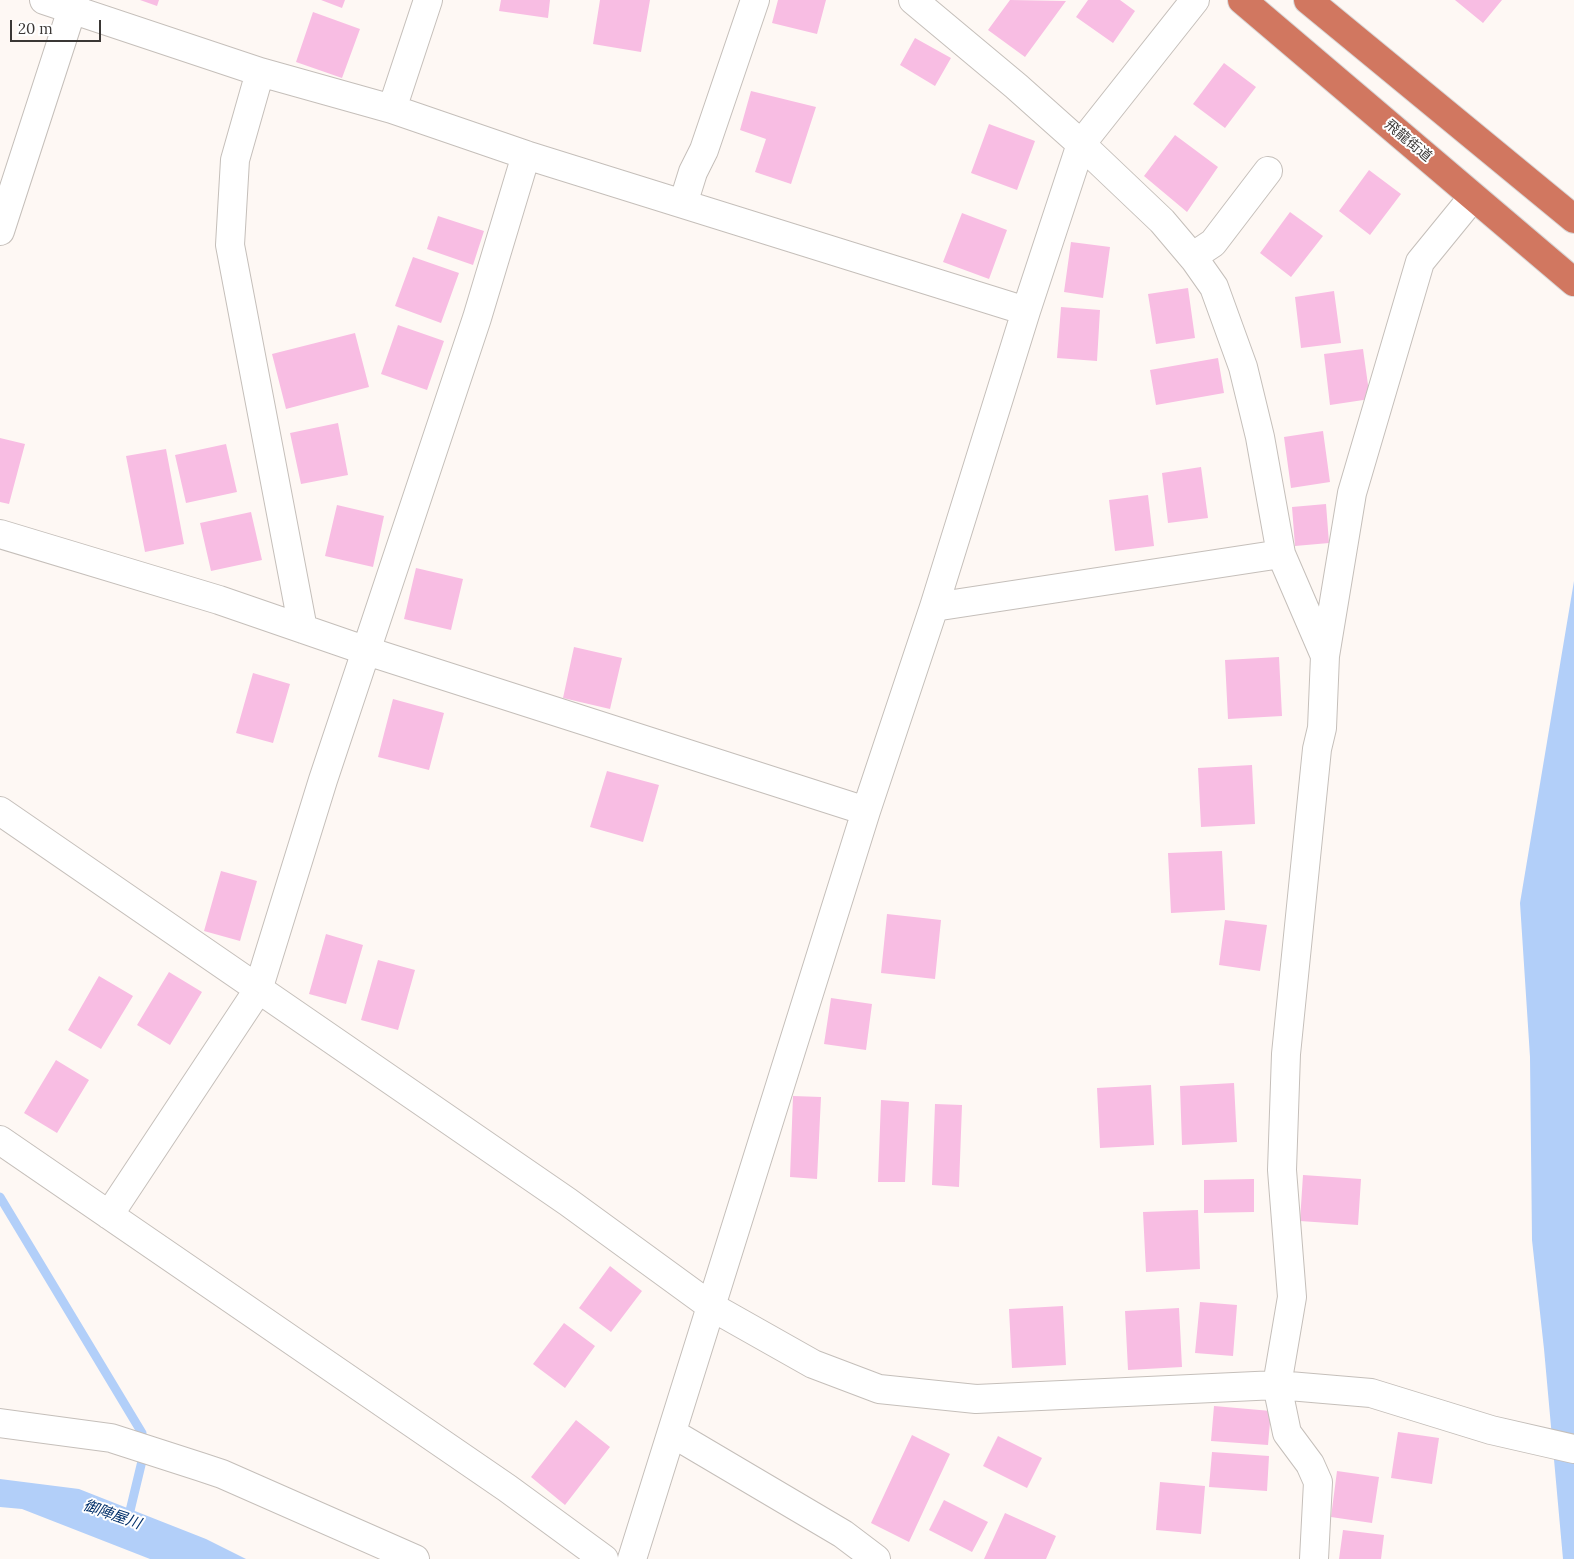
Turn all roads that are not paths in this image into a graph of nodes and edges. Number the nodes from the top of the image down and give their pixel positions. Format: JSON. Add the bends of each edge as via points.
{"nodes":[{"id":1,"x":44,"y":0,"type":"edge"},
{"id":2,"x":428,"y":0,"type":"edge"},
{"id":3,"x":755,"y":0,"type":"edge"},
{"id":4,"x":913,"y":0,"type":"edge"},
{"id":5,"x":1195,"y":0,"type":"edge"},
{"id":6,"x":1242,"y":0,"type":"edge"},
{"id":7,"x":1308,"y":0,"type":"edge"},
{"id":8,"x":73,"y":5,"type":"edge"},
{"id":9,"x":260,"y":72,"type":"junction"},
{"id":10,"x":392,"y":109,"type":"junction"},
{"id":11,"x":1081,"y":144,"type":"junction"},
{"id":12,"x":526,"y":155,"type":"junction"},
{"id":13,"x":1268,"y":171,"type":"dead end"},
{"id":14,"x":1473,"y":197,"type":"junction"},
{"id":15,"x":683,"y":204,"type":"junction"},
{"id":16,"x":1574,"y":219,"type":"edge"},
{"id":17,"x":0,"y":231,"type":"edge"},
{"id":18,"x":1190,"y":254,"type":"junction"},
{"id":19,"x":1573,"y":281,"type":"edge"},
{"id":20,"x":1026,"y":311,"type":"junction"},
{"id":21,"x":0,"y":534,"type":"edge"},
{"id":22,"x":1280,"y":554,"type":"junction"},
{"id":23,"x":934,"y":607,"type":"junction"},
{"id":24,"x":303,"y":629,"type":"junction"},
{"id":25,"x":367,"y":651,"type":"junction"},
{"id":26,"x":1325,"y":656,"type":"junction"},
{"id":27,"x":0,"y":811,"type":"edge"},
{"id":28,"x":866,"y":811,"type":"junction"},
{"id":29,"x":258,"y":990,"type":"junction"},
{"id":30,"x":0,"y":1140,"type":"edge"},
{"id":31,"x":109,"y":1215,"type":"junction"},
{"id":32,"x":712,"y":1307,"type":"junction"},
{"id":33,"x":1277,"y":1385,"type":"junction"},
{"id":34,"x":0,"y":1423,"type":"edge"},
{"id":35,"x":672,"y":1433,"type":"junction"},
{"id":36,"x":1574,"y":1449,"type":"edge"},
{"id":37,"x":414,"y":1559,"type":"edge"},
{"id":38,"x":604,"y":1559,"type":"edge"},
{"id":39,"x":632,"y":1559,"type":"edge"},
{"id":40,"x":876,"y":1559,"type":"edge"},
{"id":41,"x":1314,"y":1559,"type":"edge"}],
"edges":[{"from":1,"to":8,"type":"street"},
{"from":2,"to":10,"type":"street"},
{"from":3,"to":15,"type":"street"},
{"from":4,"to":11,"type":"street"},
{"from":5,"to":11,"type":"street"},
{"from":6,"to":14,"type":"highway","name":"飛龍街道"},
{"from":7,"to":16,"type":"highway"},
{"from":8,"to":9,"type":"street"},
{"from":8,"to":17,"type":"street"},
{"from":9,"to":10,"type":"street"},
{"from":9,"to":24,"type":"street","via":[[235,160],[230,245]]},
{"from":10,"to":12,"type":"street"},
{"from":11,"to":18,"type":"street","via":[[1162,221]]},
{"from":11,"to":20,"type":"street"},
{"from":12,"to":15,"type":"street"},
{"from":12,"to":25,"type":"street","via":[[477,318]]},
{"from":13,"to":18,"type":"street","via":[[1213,243]]},
{"from":14,"to":19,"type":"highway","name":"飛龍街道"},
{"from":14,"to":26,"type":"street","via":[[1420,262],[1352,493]]},
{"from":15,"to":20,"type":"street"},
{"from":18,"to":22,"type":"street","via":[[1214,287],[1243,367],[1260,437]]},
{"from":20,"to":23,"type":"street"},
{"from":21,"to":24,"type":"street","via":[[219,600]]},
{"from":22,"to":23,"type":"street"},
{"from":22,"to":26,"type":"street"},
{"from":23,"to":28,"type":"street"},
{"from":24,"to":25,"type":"street"},
{"from":25,"to":28,"type":"street"},
{"from":25,"to":29,"type":"street"},
{"from":26,"to":33,"type":"street","via":[[1322,728],[1317,749],[1286,1054],[1282,1170],[1292,1297]]},
{"from":27,"to":29,"type":"street"},
{"from":28,"to":32,"type":"street"},
{"from":29,"to":31,"type":"street"},
{"from":29,"to":32,"type":"street","via":[[568,1202]]},
{"from":30,"to":31,"type":"street"},
{"from":31,"to":38,"type":"street","via":[[507,1488]]},
{"from":32,"to":33,"type":"street","via":[[813,1364],[879,1389],[976,1399]]},
{"from":32,"to":35,"type":"street"},
{"from":33,"to":36,"type":"street","via":[[1370,1393],[1491,1430]]},
{"from":33,"to":41,"type":"street","via":[[1288,1433],[1310,1464],[1318,1482]]},
{"from":34,"to":37,"type":"street","via":[[111,1438],[183,1461],[222,1474]]},
{"from":35,"to":39,"type":"street"},
{"from":35,"to":40,"type":"street","via":[[843,1534]]}]}
